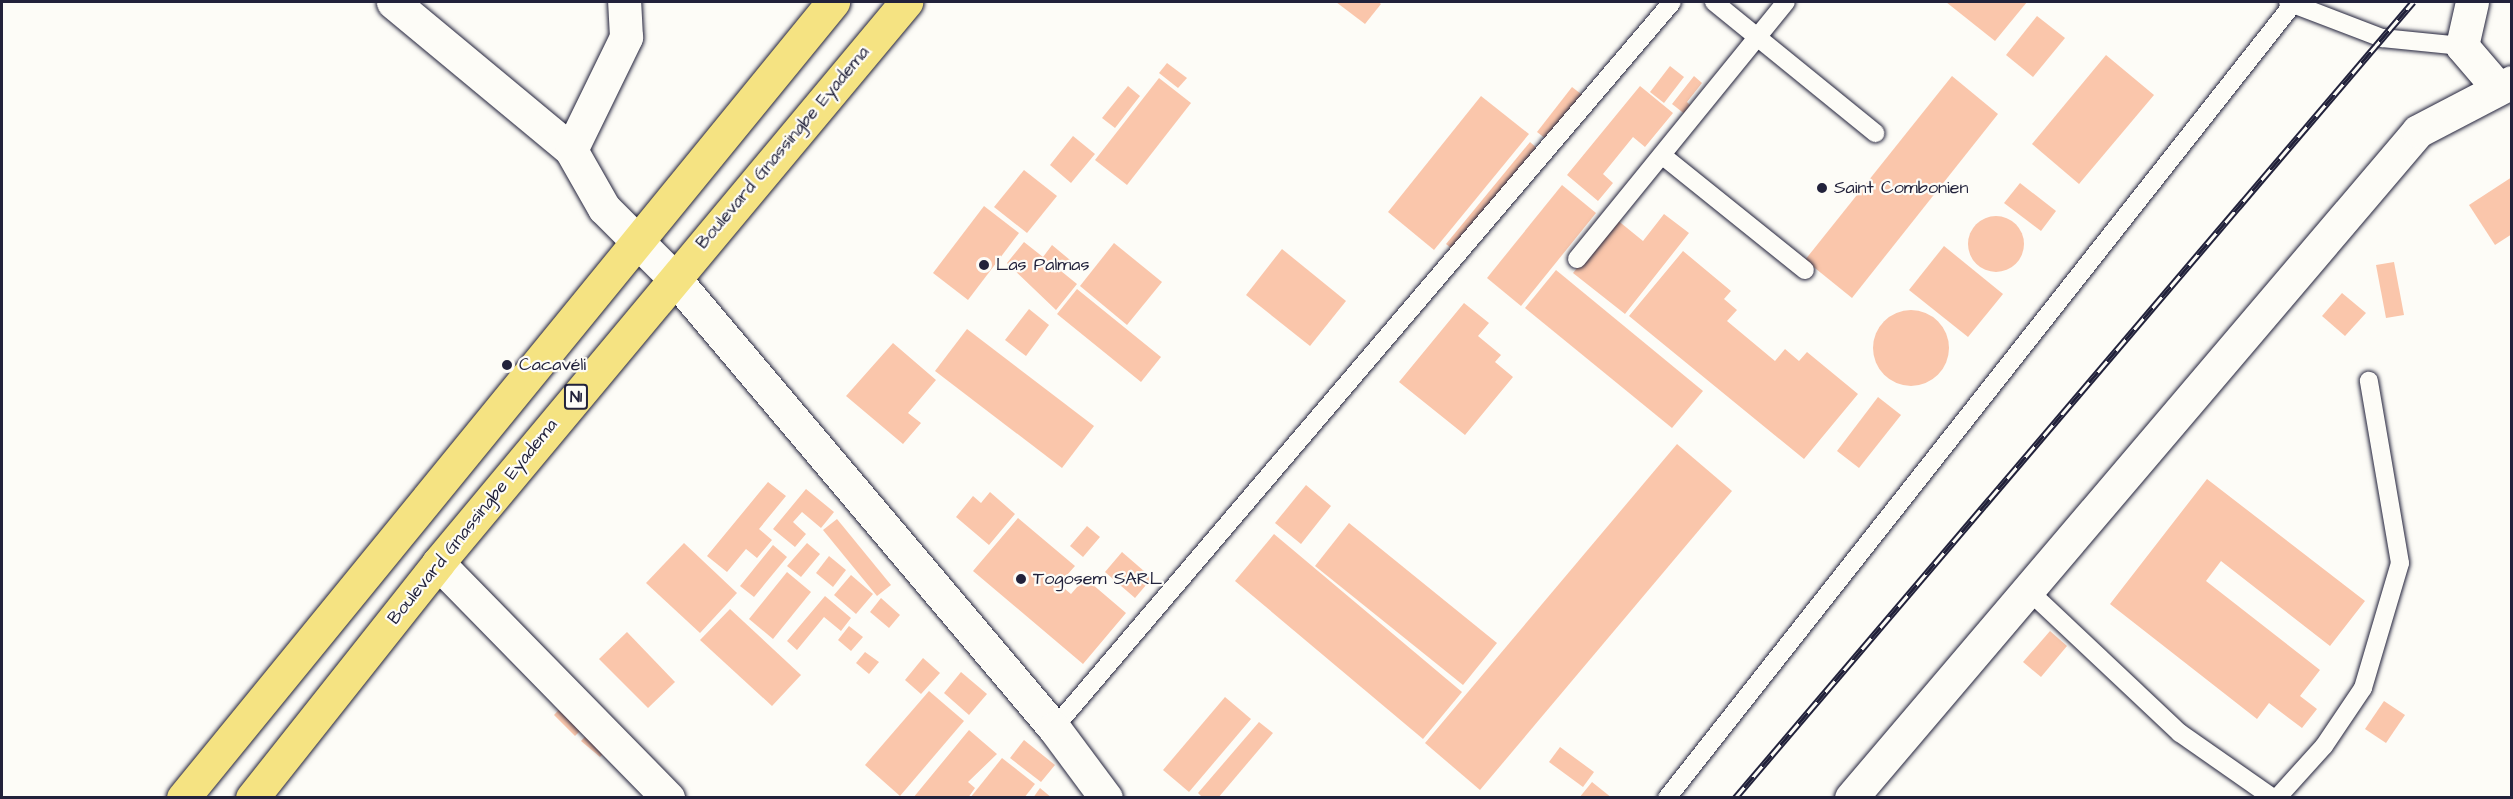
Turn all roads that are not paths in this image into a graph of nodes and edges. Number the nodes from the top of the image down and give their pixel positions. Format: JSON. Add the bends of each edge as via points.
{"nodes":[{"id":1,"x":393,"y":2,"type":"edge"},
{"id":2,"x":624,"y":2,"type":"edge"},
{"id":3,"x":834,"y":2,"type":"edge"},
{"id":4,"x":906,"y":2,"type":"edge"},
{"id":5,"x":1672,"y":2,"type":"edge"},
{"id":6,"x":1714,"y":2,"type":"edge"},
{"id":7,"x":1786,"y":2,"type":"edge"},
{"id":8,"x":2472,"y":2,"type":"edge"},
{"id":9,"x":2291,"y":3,"type":"edge"},
{"id":10,"x":1758,"y":37,"type":"junction"},
{"id":11,"x":2462,"y":46,"type":"junction"},
{"id":12,"x":2505,"y":85,"type":"edge"},
{"id":13,"x":1875,"y":133,"type":"dead end"},
{"id":14,"x":571,"y":150,"type":"junction"},
{"id":15,"x":1663,"y":156,"type":"junction"},
{"id":16,"x":638,"y":240,"type":"junction"},
{"id":17,"x":1577,"y":259,"type":"dead end"},
{"id":18,"x":1805,"y":270,"type":"dead end"},
{"id":19,"x":674,"y":278,"type":"junction"},
{"id":20,"x":2369,"y":381,"type":"dead end"},
{"id":21,"x":438,"y":563,"type":"junction"},
{"id":22,"x":2028,"y":590,"type":"junction"},
{"id":23,"x":1054,"y":728,"type":"junction"},
{"id":24,"x":183,"y":798,"type":"edge"},
{"id":25,"x":252,"y":798,"type":"edge"},
{"id":26,"x":668,"y":798,"type":"edge"},
{"id":27,"x":1106,"y":798,"type":"edge"},
{"id":28,"x":1667,"y":798,"type":"edge"},
{"id":29,"x":1851,"y":798,"type":"edge"},
{"id":30,"x":2275,"y":798,"type":"edge"}],
"edges":[{"from":1,"to":14,"type":"street"},
{"from":2,"to":14,"type":"street","via":[[626,37]]},
{"from":3,"to":16,"type":"highway"},
{"from":4,"to":19,"type":"highway","name":"Boulevard Gnassingbe Eyadema","number":"N1"},
{"from":5,"to":23,"type":"lane"},
{"from":6,"to":10,"type":"lane"},
{"from":7,"to":10,"type":"lane"},
{"from":8,"to":11,"type":"street"},
{"from":9,"to":11,"type":"lane","via":[[2382,38]]},
{"from":9,"to":28,"type":"lane"},
{"from":10,"to":13,"type":"lane"},
{"from":10,"to":15,"type":"lane"},
{"from":11,"to":12,"type":"street"},
{"from":12,"to":22,"type":"street","via":[[2418,131]]},
{"from":14,"to":16,"type":"street","via":[[604,208]]},
{"from":15,"to":17,"type":"lane"},
{"from":15,"to":18,"type":"lane"},
{"from":16,"to":19,"type":"street"},
{"from":16,"to":24,"type":"highway"},
{"from":19,"to":21,"type":"highway","name":"Boulevard Gnassingbe Eyadema","number":"N1"},
{"from":19,"to":23,"type":"street"},
{"from":20,"to":30,"type":"lane","via":[[2400,563],[2363,688],[2324,746]]},
{"from":21,"to":25,"type":"highway","name":"Boulevard Gnassingbe Eyadema","number":"N1"},
{"from":21,"to":26,"type":"street"},
{"from":22,"to":29,"type":"street"},
{"from":22,"to":30,"type":"lane","via":[[2180,733]]},
{"from":23,"to":27,"type":"street"}]}
